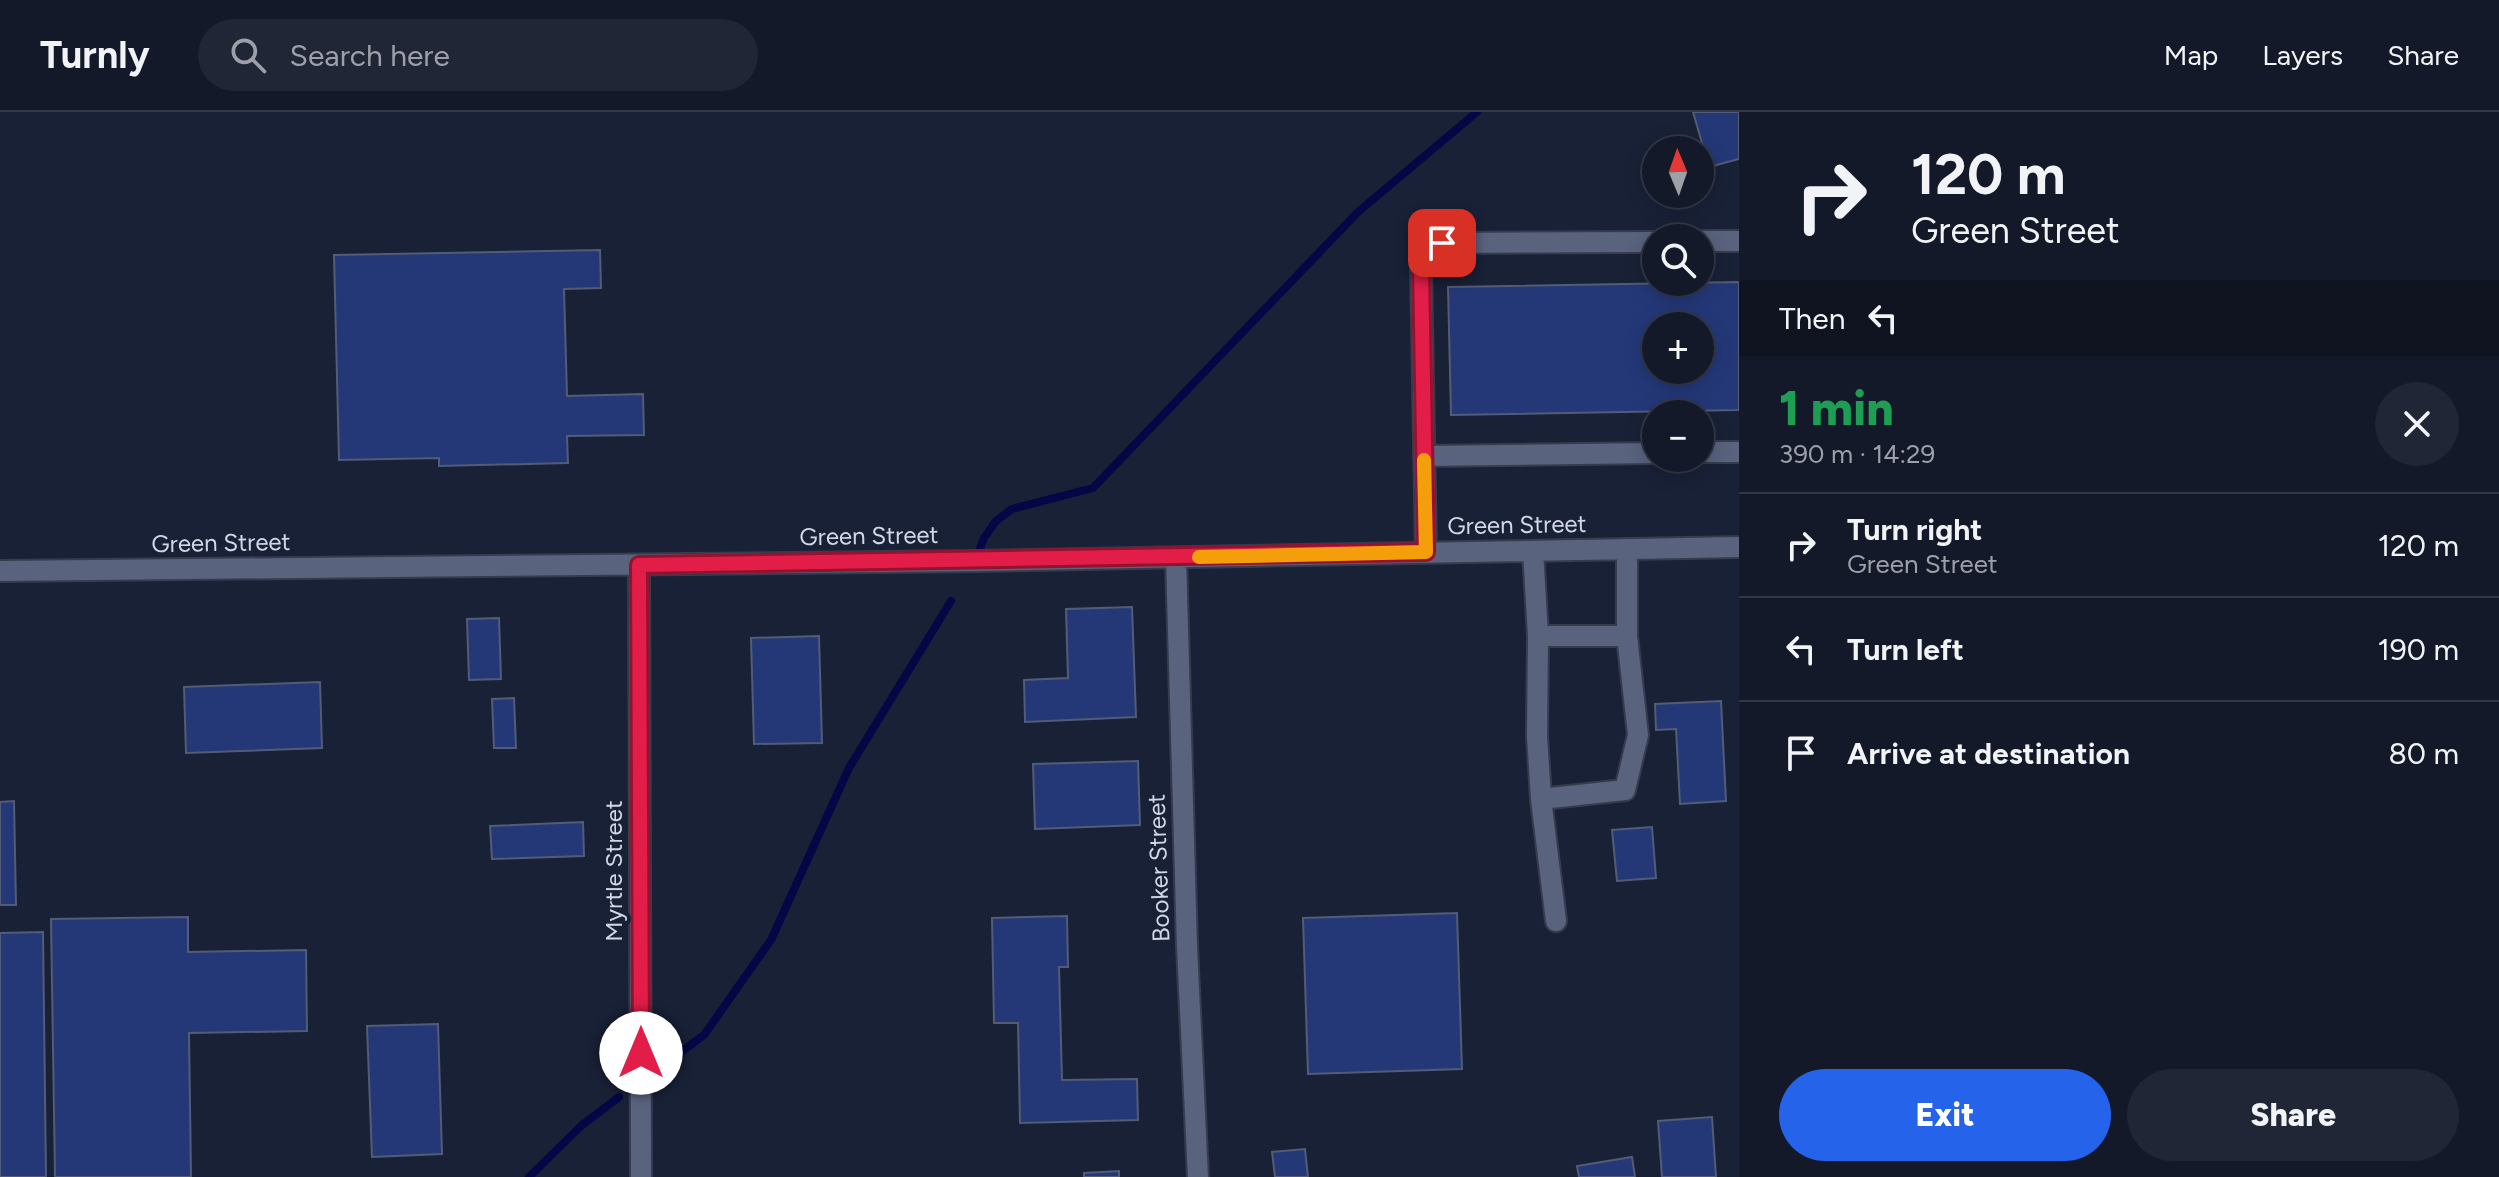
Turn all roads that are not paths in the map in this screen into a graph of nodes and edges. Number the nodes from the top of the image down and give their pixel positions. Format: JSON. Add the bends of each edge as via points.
{"nodes":[{"id":1,"x":1714,"y":241,"type":"edge"},
{"id":2,"x":1739,"y":241,"type":"edge"},
{"id":3,"x":1642,"y":242,"type":"edge"},
{"id":4,"x":1714,"y":452,"type":"edge"},
{"id":5,"x":1739,"y":452,"type":"edge"},
{"id":6,"x":1642,"y":453,"type":"edge"},
{"id":7,"x":1424,"y":456,"type":"junction"},
{"id":8,"x":1739,"y":547,"type":"edge"},
{"id":9,"x":1627,"y":549,"type":"junction"},
{"id":10,"x":1533,"y":551,"type":"junction"},
{"id":11,"x":1426,"y":552,"type":"junction"},
{"id":12,"x":1176,"y":558,"type":"junction"},
{"id":13,"x":639,"y":565,"type":"junction"},
{"id":14,"x":0,"y":571,"type":"edge"},
{"id":15,"x":1538,"y":636,"type":"junction"},
{"id":16,"x":1627,"y":636,"type":"junction"},
{"id":17,"x":1541,"y":799,"type":"junction"},
{"id":18,"x":1556,"y":921,"type":"dead end"},
{"id":19,"x":641,"y":1177,"type":"edge"},
{"id":20,"x":1198,"y":1177,"type":"edge"}],
"edges":[{"from":1,"to":2,"type":"street"},
{"from":3,"to":7,"type":"street","via":[[1442,243],[1421,268]]},
{"from":4,"to":5,"type":"street"},
{"from":6,"to":7,"type":"street"},
{"from":7,"to":11,"type":"street"},
{"from":8,"to":9,"type":"street","name":"Green Street"},
{"from":9,"to":10,"type":"street","name":"Green Street"},
{"from":9,"to":16,"type":"street"},
{"from":10,"to":11,"type":"street","name":"Green Street"},
{"from":10,"to":15,"type":"street"},
{"from":11,"to":12,"type":"street","name":"Green Street"},
{"from":12,"to":13,"type":"street","name":"Green Street"},
{"from":12,"to":20,"type":"street","name":"Booker Street"},
{"from":13,"to":14,"type":"street","name":"Green Street"},
{"from":13,"to":19,"type":"street","name":"Myrtle Street"},
{"from":15,"to":16,"type":"street"},
{"from":15,"to":17,"type":"street"},
{"from":16,"to":17,"type":"street","via":[[1638,735],[1625,790]]},
{"from":17,"to":18,"type":"street"}]}
